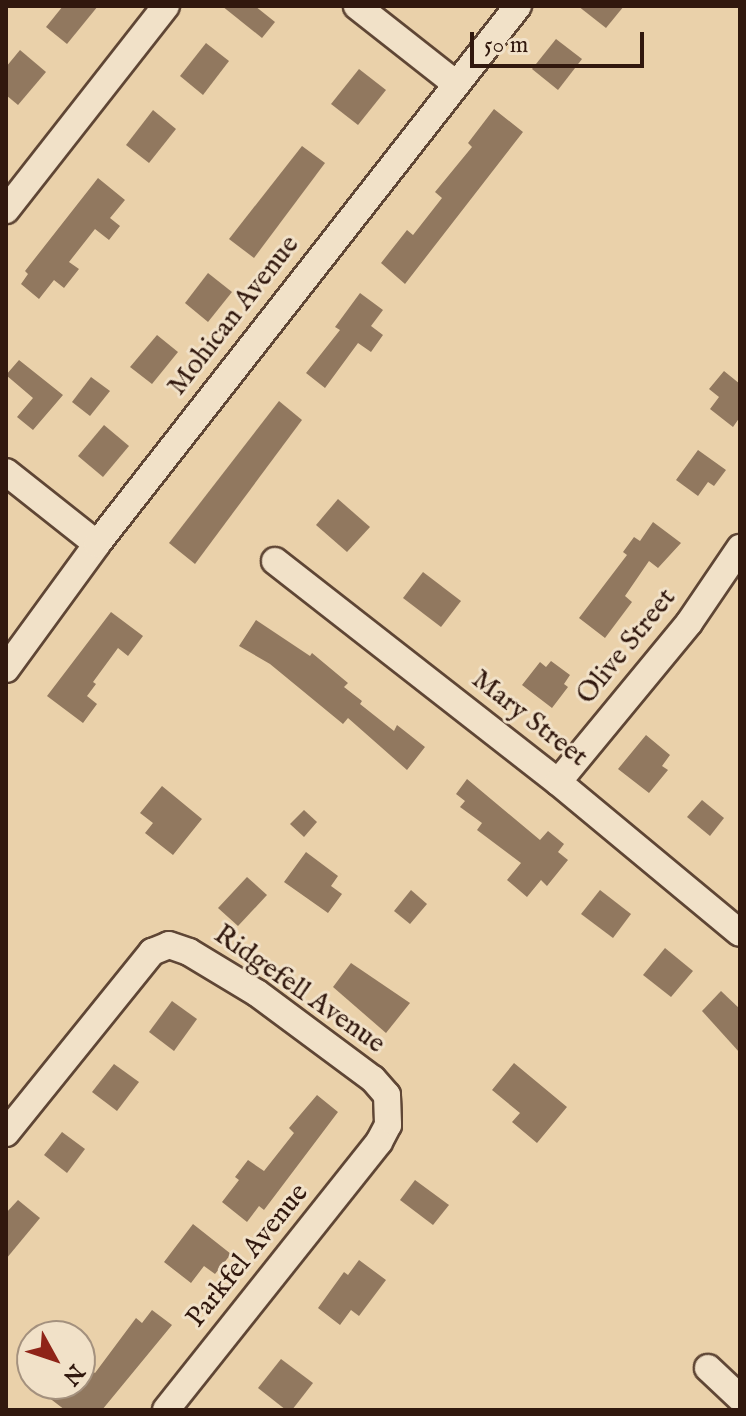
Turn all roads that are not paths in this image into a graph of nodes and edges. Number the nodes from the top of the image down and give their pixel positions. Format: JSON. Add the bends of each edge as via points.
{"nodes":[{"id":1,"x":166,"y":6,"type":"edge"},
{"id":2,"x":357,"y":6,"type":"edge"},
{"id":3,"x":518,"y":6,"type":"edge"},
{"id":4,"x":456,"y":84,"type":"junction"},
{"id":5,"x":6,"y":210,"type":"edge"},
{"id":6,"x":6,"y":472,"type":"edge"},
{"id":7,"x":97,"y":544,"type":"junction"},
{"id":8,"x":740,"y":548,"type":"edge"},
{"id":9,"x":275,"y":561,"type":"dead end"},
{"id":10,"x":6,"y":669,"type":"edge"},
{"id":11,"x":558,"y":782,"type":"junction"},
{"id":12,"x":740,"y":933,"type":"edge"},
{"id":13,"x":6,"y":1133,"type":"edge"},
{"id":14,"x":379,"y":1142,"type":"joint"},
{"id":15,"x":708,"y":1368,"type":"dead end"},
{"id":16,"x":740,"y":1398,"type":"edge"},
{"id":17,"x":166,"y":1410,"type":"edge"}],
"edges":[{"from":1,"to":5,"type":"street"},
{"from":2,"to":4,"type":"street"},
{"from":3,"to":4,"type":"street","name":"Mohican Avenue"},
{"from":4,"to":7,"type":"street","name":"Mohican Avenue"},
{"from":6,"to":7,"type":"street"},
{"from":7,"to":10,"type":"street","name":"Mohican Avenue"},
{"from":8,"to":11,"type":"street","name":"Olive Street","via":[[689,623]]},
{"from":9,"to":11,"type":"street","name":"Mary Street"},
{"from":11,"to":12,"type":"street","name":"Mary Street"},
{"from":13,"to":14,"type":"street","name":"Ridgefell Avenue","via":[[152,952],[169,945],[257,993],[373,1079],[387,1095],[388,1125]]},
{"from":14,"to":17,"type":"street","name":"Parkfel Avenue"},
{"from":15,"to":16,"type":"street"}]}
